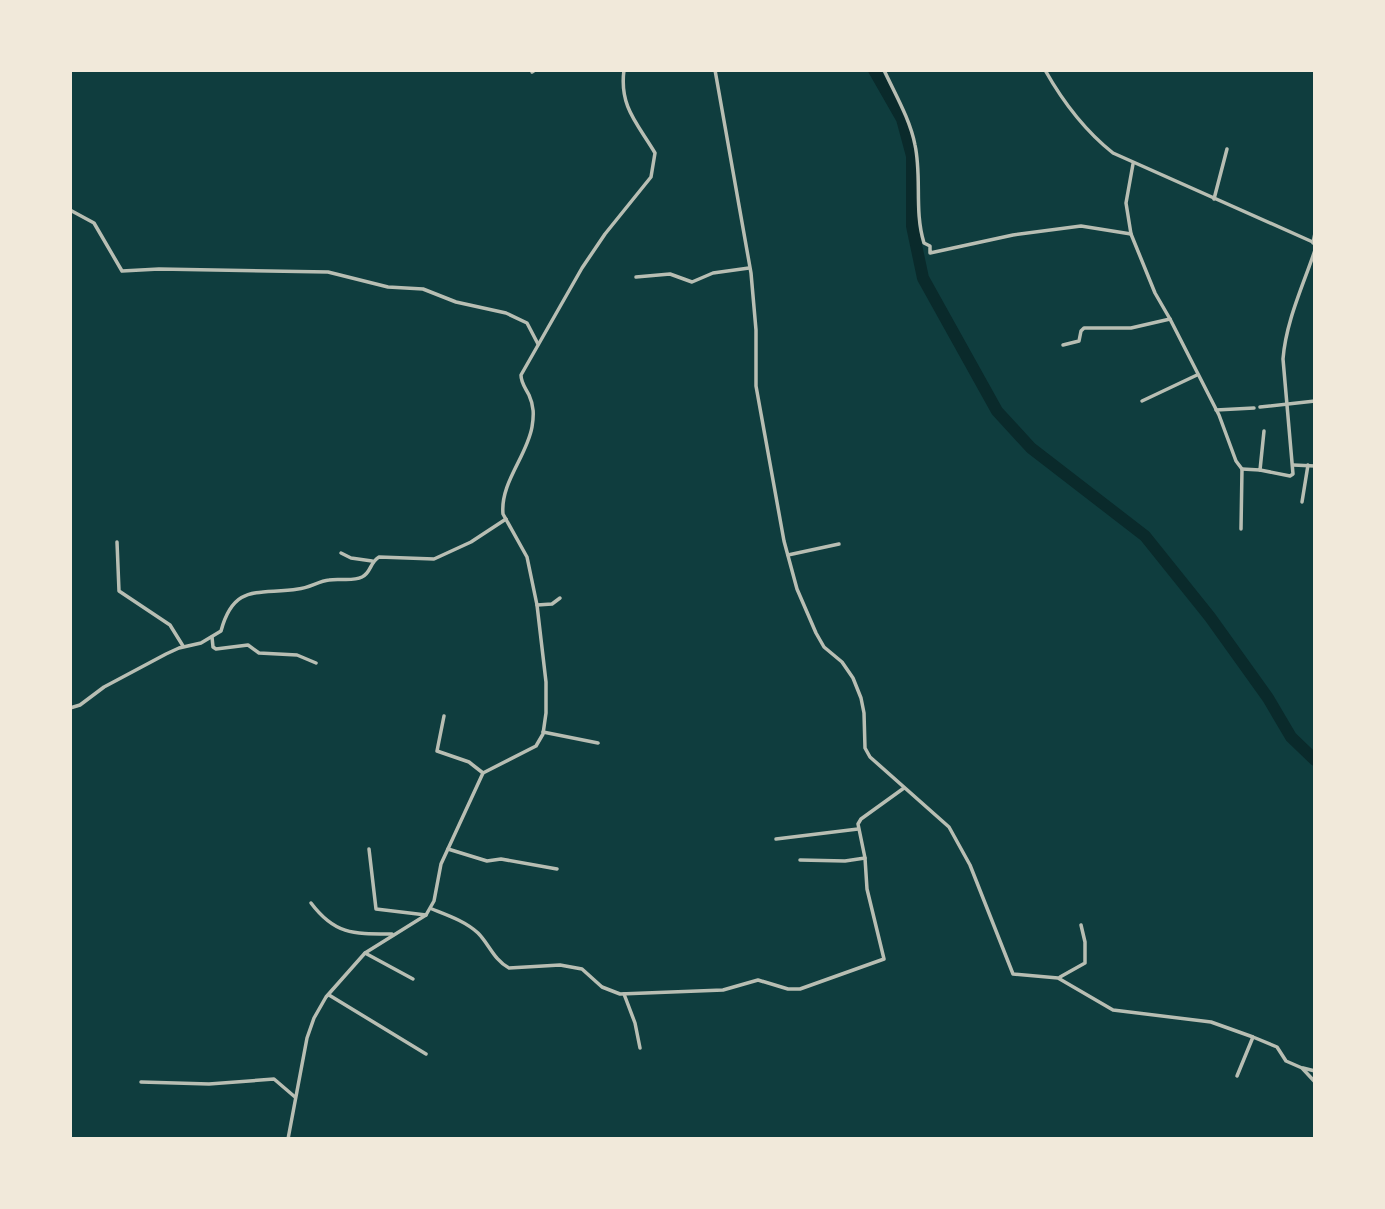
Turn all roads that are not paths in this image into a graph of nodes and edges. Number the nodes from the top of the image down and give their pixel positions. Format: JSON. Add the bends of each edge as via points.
{"nodes":[{"id":1,"x":624,"y":70,"type":"edge"},
{"id":2,"x":715,"y":70,"type":"edge"},
{"id":3,"x":884,"y":70,"type":"edge"},
{"id":4,"x":1045,"y":70,"type":"edge"},
{"id":5,"x":1227,"y":149,"type":"dead end"},
{"id":6,"x":1133,"y":164,"type":"junction"},
{"id":7,"x":1315,"y":181,"type":"edge"},
{"id":8,"x":1315,"y":191,"type":"edge"},
{"id":9,"x":1214,"y":200,"type":"junction"},
{"id":10,"x":70,"y":210,"type":"edge"},
{"id":11,"x":1131,"y":233,"type":"junction"},
{"id":12,"x":1315,"y":233,"type":"edge"},
{"id":13,"x":1314,"y":243,"type":"edge"},
{"id":14,"x":1315,"y":250,"type":"edge"},
{"id":15,"x":750,"y":268,"type":"junction"},
{"id":16,"x":636,"y":277,"type":"dead end"},
{"id":17,"x":1170,"y":319,"type":"junction"},
{"id":18,"x":538,"y":344,"type":"junction"},
{"id":19,"x":1063,"y":345,"type":"dead end"},
{"id":20,"x":1197,"y":375,"type":"junction"},
{"id":21,"x":1142,"y":401,"type":"dead end"},
{"id":22,"x":1315,"y":401,"type":"edge"},
{"id":23,"x":1287,"y":405,"type":"junction"},
{"id":24,"x":1260,"y":407,"type":"dead end"},
{"id":25,"x":1254,"y":408,"type":"dead end"},
{"id":26,"x":1216,"y":410,"type":"junction"},
{"id":27,"x":1264,"y":431,"type":"dead end"},
{"id":28,"x":1293,"y":465,"type":"junction"},
{"id":29,"x":1308,"y":465,"type":"junction"},
{"id":30,"x":1315,"y":466,"type":"edge"},
{"id":31,"x":1241,"y":469,"type":"junction"},
{"id":32,"x":1260,"y":470,"type":"junction"},
{"id":33,"x":1303,"y":502,"type":"dead end"},
{"id":34,"x":506,"y":519,"type":"junction"},
{"id":35,"x":1241,"y":529,"type":"dead end"},
{"id":36,"x":117,"y":542,"type":"dead end"},
{"id":37,"x":838,"y":544,"type":"dead end"},
{"id":38,"x":341,"y":553,"type":"dead end"},
{"id":39,"x":788,"y":555,"type":"junction"},
{"id":40,"x":373,"y":561,"type":"junction"},
{"id":41,"x":560,"y":598,"type":"dead end"},
{"id":42,"x":537,"y":605,"type":"junction"},
{"id":43,"x":212,"y":637,"type":"junction"},
{"id":44,"x":184,"y":646,"type":"junction"},
{"id":45,"x":316,"y":663,"type":"dead end"},
{"id":46,"x":70,"y":708,"type":"edge"},
{"id":47,"x":444,"y":716,"type":"dead end"},
{"id":48,"x":543,"y":732,"type":"junction"},
{"id":49,"x":598,"y":743,"type":"dead end"},
{"id":50,"x":483,"y":773,"type":"junction"},
{"id":51,"x":904,"y":788,"type":"junction"},
{"id":52,"x":859,"y":829,"type":"junction"},
{"id":53,"x":776,"y":839,"type":"dead end"},
{"id":54,"x":369,"y":849,"type":"dead end"},
{"id":55,"x":448,"y":849,"type":"junction"},
{"id":56,"x":866,"y":858,"type":"junction"},
{"id":57,"x":800,"y":860,"type":"dead end"},
{"id":58,"x":557,"y":869,"type":"dead end"},
{"id":59,"x":311,"y":903,"type":"dead end"},
{"id":60,"x":432,"y":909,"type":"junction"},
{"id":61,"x":426,"y":915,"type":"junction"},
{"id":62,"x":1081,"y":925,"type":"dead end"},
{"id":63,"x":393,"y":934,"type":"junction"},
{"id":64,"x":365,"y":953,"type":"junction"},
{"id":65,"x":1058,"y":978,"type":"junction"},
{"id":66,"x":413,"y":979,"type":"dead end"},
{"id":67,"x":624,"y":994,"type":"junction"},
{"id":68,"x":328,"y":995,"type":"junction"},
{"id":69,"x":1253,"y":1037,"type":"junction"},
{"id":70,"x":640,"y":1048,"type":"dead end"},
{"id":71,"x":426,"y":1054,"type":"dead end"},
{"id":72,"x":1302,"y":1068,"type":"junction"},
{"id":73,"x":1315,"y":1070,"type":"edge"},
{"id":74,"x":1237,"y":1076,"type":"dead end"},
{"id":75,"x":141,"y":1082,"type":"dead end"},
{"id":76,"x":1315,"y":1082,"type":"edge"},
{"id":77,"x":296,"y":1097,"type":"junction"},
{"id":78,"x":288,"y":1139,"type":"edge"}],
"edges":[{"from":1,"to":18,"type":"street","via":[[629,114],[655,153],[651,177],[582,268]]},
{"from":2,"to":15,"type":"street"},
{"from":3,"to":11,"type":"street","via":[[916,147],[920,226],[930,253],[1081,226]]},
{"from":4,"to":6,"type":"street","via":[[1078,121],[1096,140]]},
{"from":5,"to":9,"type":"street"},
{"from":6,"to":9,"type":"street"},
{"from":6,"to":11,"type":"street","via":[[1126,203]]},
{"from":7,"to":8,"type":"street"},
{"from":9,"to":13,"type":"street"},
{"from":10,"to":18,"type":"street","via":[[94,223],[122,271],[345,274],[388,287],[423,289],[506,313],[527,323]]},
{"from":11,"to":17,"type":"street"},
{"from":12,"to":13,"type":"street"},
{"from":14,"to":23,"type":"street","via":[[1284,347]]},
{"from":15,"to":16,"type":"street","via":[[713,273],[692,282],[670,274]]},
{"from":15,"to":39,"type":"street","via":[[756,386]]},
{"from":17,"to":19,"type":"street","via":[[1130,328],[1084,328],[1079,341]]},
{"from":17,"to":20,"type":"street"},
{"from":18,"to":34,"type":"street","via":[[522,375],[533,417],[527,446],[505,495]]},
{"from":20,"to":21,"type":"street"},
{"from":20,"to":26,"type":"street"},
{"from":22,"to":23,"type":"street"},
{"from":23,"to":24,"type":"street"},
{"from":23,"to":28,"type":"street"},
{"from":25,"to":26,"type":"street"},
{"from":26,"to":31,"type":"street"},
{"from":27,"to":32,"type":"street"},
{"from":28,"to":29,"type":"street"},
{"from":28,"to":32,"type":"street","via":[[1290,476]]},
{"from":29,"to":30,"type":"street"},
{"from":29,"to":33,"type":"street"},
{"from":31,"to":32,"type":"street"},
{"from":31,"to":35,"type":"street"},
{"from":34,"to":40,"type":"street","via":[[434,559],[382,557]]},
{"from":34,"to":42,"type":"street","via":[[527,557]]},
{"from":36,"to":44,"type":"street","via":[[119,591],[170,625]]},
{"from":37,"to":39,"type":"street"},
{"from":38,"to":40,"type":"street"},
{"from":39,"to":51,"type":"street","via":[[816,633],[853,678],[864,713],[865,748]]},
{"from":40,"to":43,"type":"street","via":[[360,578],[247,595],[230,607],[221,631]]},
{"from":41,"to":42,"type":"street"},
{"from":42,"to":48,"type":"street","via":[[546,682]]},
{"from":43,"to":44,"type":"street"},
{"from":43,"to":45,"type":"street","via":[[216,649],[248,645],[257,653],[297,655]]},
{"from":44,"to":46,"type":"street"},
{"from":47,"to":50,"type":"street","via":[[438,752],[469,762]]},
{"from":48,"to":49,"type":"street"},
{"from":48,"to":50,"type":"street","via":[[536,746]]},
{"from":50,"to":55,"type":"street"},
{"from":51,"to":52,"type":"street","via":[[861,819]]},
{"from":51,"to":65,"type":"street","via":[[950,827],[1013,974]]},
{"from":52,"to":53,"type":"street"},
{"from":52,"to":56,"type":"street"},
{"from":54,"to":61,"type":"street","via":[[376,909]]},
{"from":55,"to":58,"type":"street","via":[[487,861],[501,859]]},
{"from":55,"to":60,"type":"street"},
{"from":56,"to":57,"type":"street"},
{"from":56,"to":67,"type":"street","via":[[867,889],[884,953],[882,961],[800,989],[758,980],[723,990]]},
{"from":59,"to":63,"type":"street","via":[[342,930]]},
{"from":60,"to":61,"type":"street"},
{"from":60,"to":67,"type":"street","via":[[478,933],[509,968],[571,967],[611,992]]},
{"from":61,"to":63,"type":"street"},
{"from":62,"to":65,"type":"street","via":[[1085,963]]},
{"from":63,"to":64,"type":"street"},
{"from":64,"to":66,"type":"street"},
{"from":64,"to":68,"type":"street"},
{"from":65,"to":69,"type":"street","via":[[1113,1010],[1210,1023]]},
{"from":67,"to":70,"type":"street"},
{"from":68,"to":71,"type":"street"},
{"from":68,"to":77,"type":"street","via":[[310,1028]]},
{"from":69,"to":72,"type":"street","via":[[1277,1047],[1286,1061]]},
{"from":69,"to":74,"type":"street"},
{"from":72,"to":73,"type":"street"},
{"from":72,"to":76,"type":"street"},
{"from":75,"to":77,"type":"street","via":[[209,1084],[274,1079]]},
{"from":77,"to":78,"type":"street"}]}
